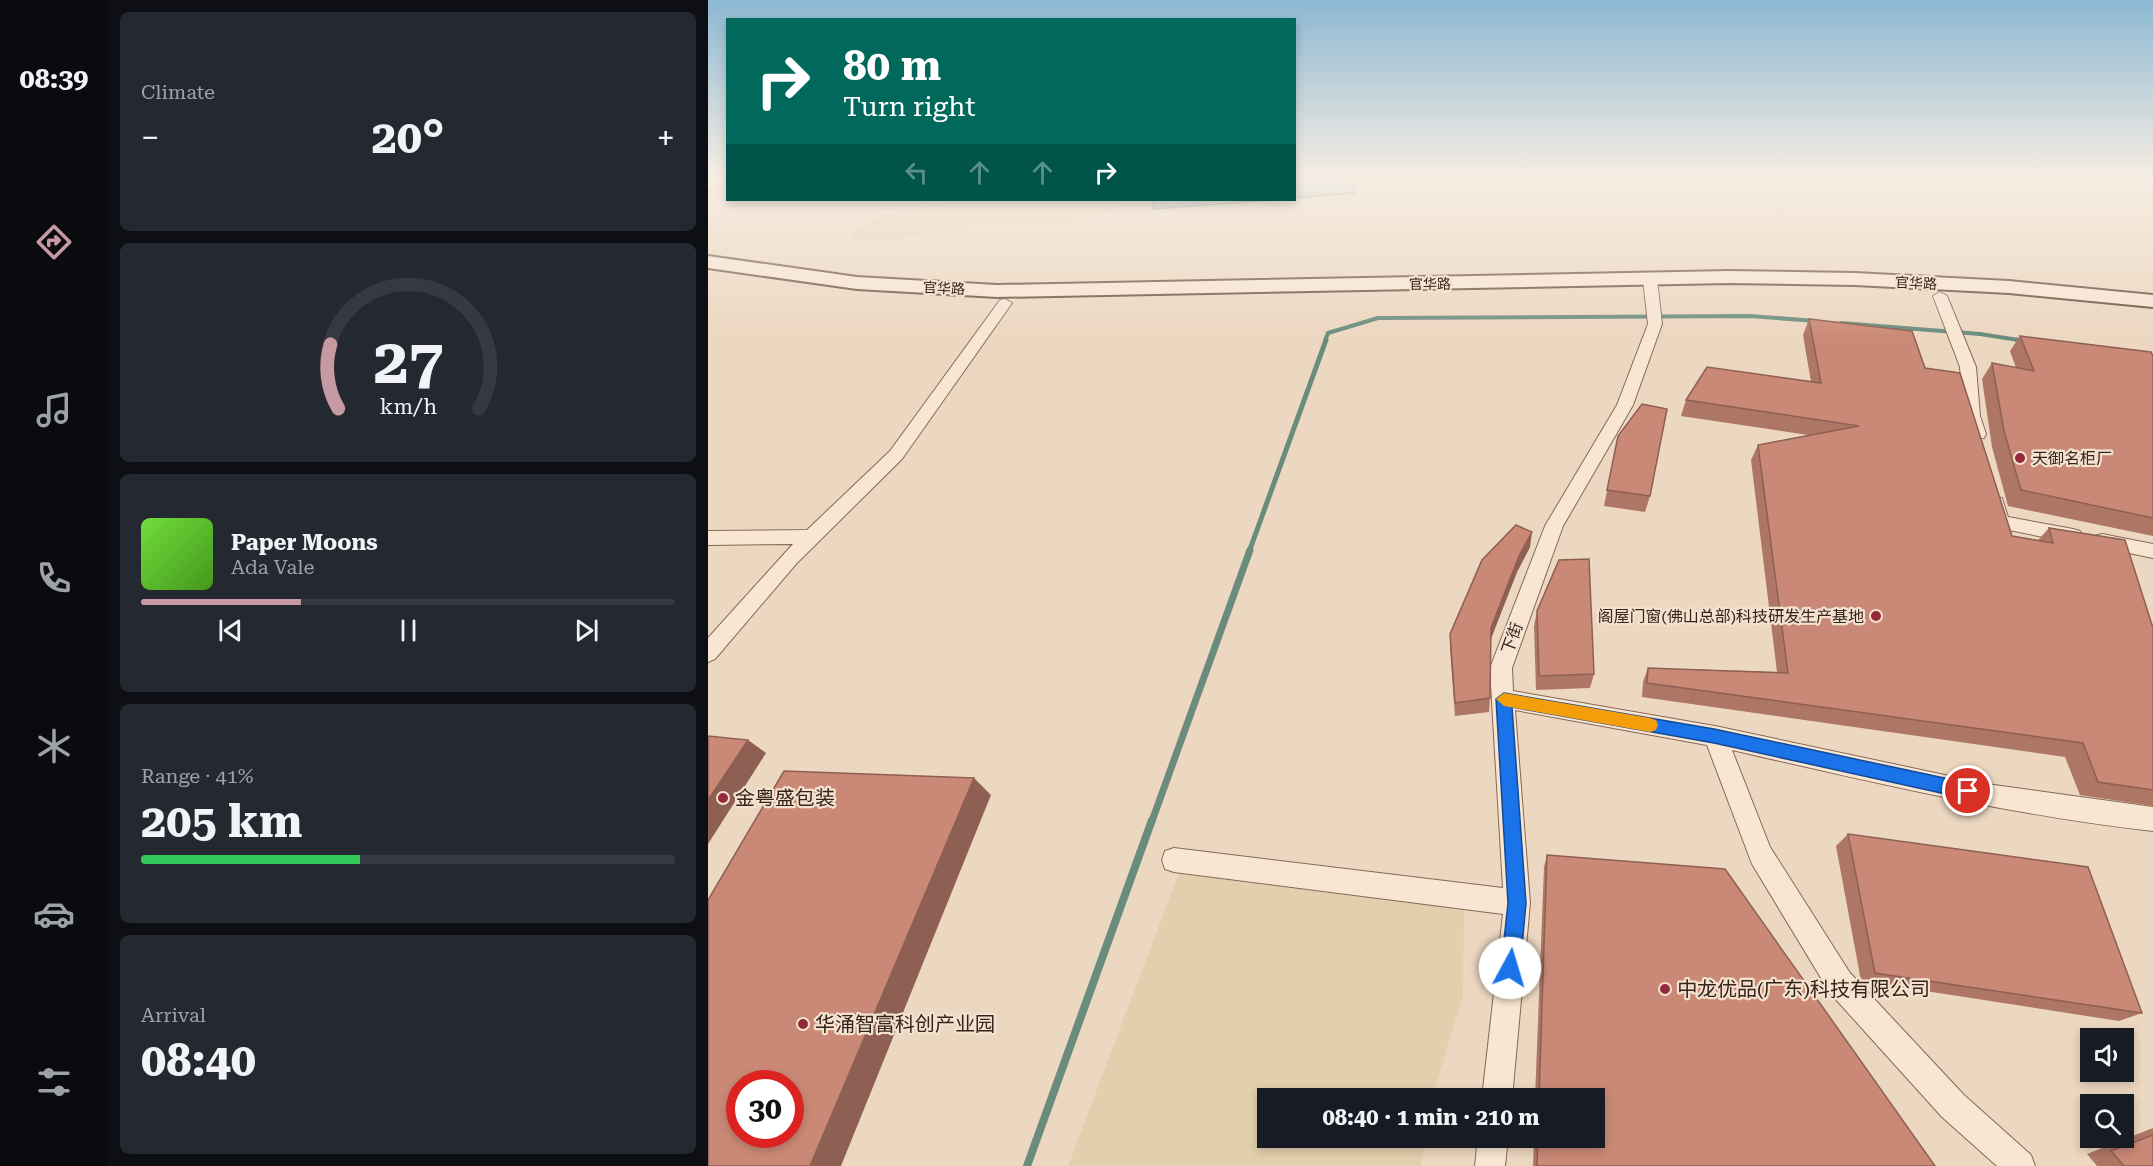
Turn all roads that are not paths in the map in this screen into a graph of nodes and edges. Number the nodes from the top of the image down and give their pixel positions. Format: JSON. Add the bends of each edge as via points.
{"nodes":[{"id":1,"x":708,"y":262,"type":"edge"},
{"id":2,"x":708,"y":276,"type":"edge"},
{"id":3,"x":1940,"y":296,"type":"junction"},
{"id":4,"x":1652,"y":301,"type":"junction"},
{"id":5,"x":2153,"y":301,"type":"edge"},
{"id":6,"x":1005,"y":303,"type":"junction"},
{"id":7,"x":2153,"y":314,"type":"edge"},
{"id":8,"x":1981,"y":446,"type":"edge"},
{"id":9,"x":1993,"y":488,"type":"edge"},
{"id":10,"x":812,"y":537,"type":"junction"},
{"id":11,"x":708,"y":538,"type":"edge"},
{"id":12,"x":2153,"y":551,"type":"edge"},
{"id":13,"x":708,"y":652,"type":"edge"},
{"id":14,"x":1504,"y":699,"type":"junction"},
{"id":15,"x":1714,"y":736,"type":"junction"},
{"id":16,"x":2153,"y":819,"type":"edge"},
{"id":17,"x":1174,"y":860,"type":"dead end"},
{"id":18,"x":1517,"y":903,"type":"junction"},
{"id":19,"x":1498,"y":1088,"type":"edge"},
{"id":20,"x":1492,"y":1148,"type":"edge"},
{"id":21,"x":1490,"y":1166,"type":"edge"},
{"id":22,"x":2020,"y":1166,"type":"edge"}],
"edges":[{"from":1,"to":4,"type":"main road","name":"官华路","via":[[857,283],[997,291]]},
{"from":2,"to":6,"type":"main road","name":"官华路","via":[[838,295]]},
{"from":3,"to":4,"type":"main road","name":"官华路","via":[[1734,290]]},
{"from":3,"to":7,"type":"main road","name":"官华路"},
{"from":3,"to":8,"type":"street","via":[[1968,367],[1972,416]]},
{"from":4,"to":5,"type":"main road","name":"官华路","via":[[1855,279]]},
{"from":4,"to":6,"type":"main road","name":"官华路"},
{"from":4,"to":14,"type":"street","name":"下街","via":[[1625,405],[1554,526],[1501,668]]},
{"from":6,"to":10,"type":"street","via":[[896,455]]},
{"from":9,"to":12,"type":"street","via":[[2000,522]]},
{"from":10,"to":11,"type":"street"},
{"from":10,"to":13,"type":"street"},
{"from":14,"to":15,"type":"street"},
{"from":14,"to":18,"type":"street","name":"下街"},
{"from":15,"to":16,"type":"street","via":[[1946,787],[2101,815]]},
{"from":15,"to":22,"type":"street","via":[[1761,855],[1840,983],[1953,1106]]},
{"from":17,"to":18,"type":"street"},
{"from":18,"to":19,"type":"street","name":"下街"},
{"from":20,"to":21,"type":"street"}]}
